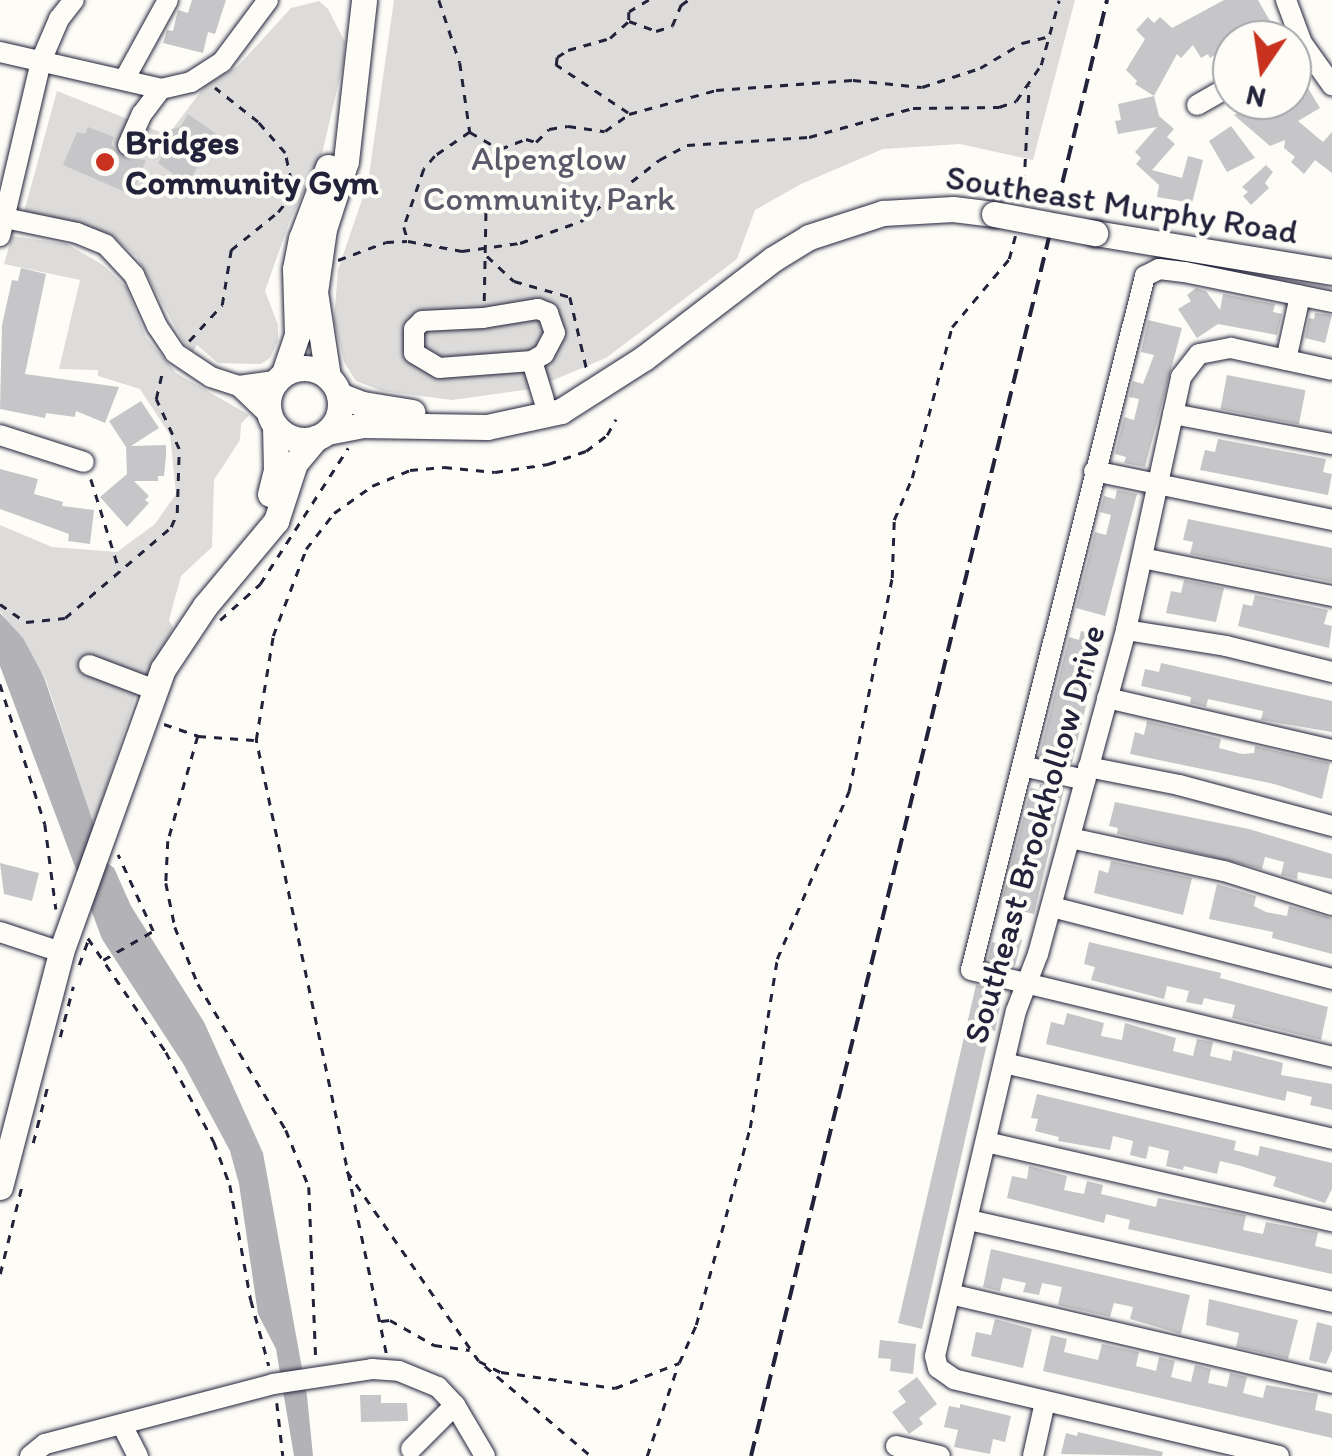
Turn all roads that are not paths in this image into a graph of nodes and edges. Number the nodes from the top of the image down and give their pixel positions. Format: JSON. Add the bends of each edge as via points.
{"nodes":[{"id":1,"x":74,"y":0,"type":"edge"},
{"id":2,"x":168,"y":0,"type":"edge"},
{"id":3,"x":268,"y":0,"type":"edge"},
{"id":4,"x":364,"y":0,"type":"edge"},
{"id":5,"x":0,"y":52,"type":"edge"},
{"id":6,"x":41,"y":61,"type":"junction"},
{"id":7,"x":1312,"y":62,"type":"edge"},
{"id":8,"x":124,"y":80,"type":"junction"},
{"id":9,"x":1332,"y":84,"type":"edge"},
{"id":10,"x":161,"y":89,"type":"junction"},
{"id":11,"x":1212,"y":97,"type":"edge"},
{"id":12,"x":1197,"y":106,"type":"dead end"},
{"id":13,"x":347,"y":132,"type":"junction"},
{"id":14,"x":128,"y":145,"type":"dead end"},
{"id":15,"x":1,"y":224,"type":"edge"},
{"id":16,"x":1332,"y":272,"type":"edge"},
{"id":17,"x":1300,"y":296,"type":"junction"},
{"id":18,"x":1332,"y":302,"type":"edge"},
{"id":19,"x":1286,"y":360,"type":"junction"},
{"id":20,"x":532,"y":361,"type":"junction"},
{"id":21,"x":1332,"y":370,"type":"edge"},
{"id":22,"x":280,"y":377,"type":"junction"},
{"id":23,"x":239,"y":386,"type":"junction"},
{"id":24,"x":334,"y":386,"type":"junction"},
{"id":25,"x":594,"y":390,"type":"junction"},
{"id":26,"x":544,"y":400,"type":"junction"},
{"id":27,"x":1173,"y":414,"type":"junction"},
{"id":28,"x":272,"y":421,"type":"junction"},
{"id":29,"x":0,"y":434,"type":"edge"},
{"id":30,"x":322,"y":435,"type":"junction"},
{"id":31,"x":1332,"y":444,"type":"edge"},
{"id":32,"x":84,"y":462,"type":"road end"},
{"id":33,"x":1094,"y":471,"type":"junction"},
{"id":34,"x":1158,"y":484,"type":"junction"},
{"id":35,"x":1332,"y":520,"type":"edge"},
{"id":36,"x":260,"y":538,"type":"junction"},
{"id":37,"x":1142,"y":558,"type":"junction"},
{"id":38,"x":1332,"y":596,"type":"edge"},
{"id":39,"x":1126,"y":630,"type":"junction"},
{"id":40,"x":89,"y":665,"type":"dead end"},
{"id":41,"x":1332,"y":672,"type":"edge"},
{"id":42,"x":1107,"y":698,"type":"junction"},
{"id":43,"x":160,"y":700,"type":"junction"},
{"id":44,"x":1332,"y":750,"type":"edge"},
{"id":45,"x":1022,"y":766,"type":"junction"},
{"id":46,"x":1086,"y":774,"type":"junction"},
{"id":47,"x":1332,"y":826,"type":"edge"},
{"id":48,"x":1070,"y":838,"type":"junction"},
{"id":49,"x":1332,"y":904,"type":"edge"},
{"id":50,"x":1052,"y":907,"type":"junction"},
{"id":51,"x":0,"y":932,"type":"edge"},
{"id":52,"x":61,"y":952,"type":"junction"},
{"id":53,"x":1332,"y":980,"type":"edge"},
{"id":54,"x":1026,"y":986,"type":"junction"},
{"id":55,"x":1332,"y":1057,"type":"edge"},
{"id":56,"x":1004,"y":1063,"type":"junction"},
{"id":57,"x":1332,"y":1140,"type":"edge"},
{"id":58,"x":986,"y":1142,"type":"junction"},
{"id":59,"x":11,"y":1185,"type":"edge"},
{"id":60,"x":969,"y":1220,"type":"junction"},
{"id":61,"x":1332,"y":1221,"type":"edge"},
{"id":62,"x":950,"y":1294,"type":"junction"},
{"id":63,"x":1332,"y":1302,"type":"edge"},
{"id":64,"x":1332,"y":1384,"type":"edge"},
{"id":65,"x":1045,"y":1402,"type":"junction"},
{"id":66,"x":454,"y":1405,"type":"junction"},
{"id":67,"x":124,"y":1427,"type":"junction"},
{"id":68,"x":896,"y":1446,"type":"dead end"},
{"id":69,"x":410,"y":1449,"type":"dead end"},
{"id":70,"x":30,"y":1456,"type":"edge"},
{"id":71,"x":138,"y":1456,"type":"edge"},
{"id":72,"x":485,"y":1456,"type":"edge"},
{"id":73,"x":940,"y":1456,"type":"edge"},
{"id":74,"x":1033,"y":1456,"type":"edge"},
{"id":75,"x":1279,"y":1456,"type":"edge"}],
"edges":[{"from":1,"to":6,"type":"street"},
{"from":2,"to":8,"type":"street"},
{"from":3,"to":10,"type":"street","via":[[235,47],[204,76]]},
{"from":4,"to":13,"type":"main road"},
{"from":5,"to":6,"type":"street"},
{"from":6,"to":8,"type":"street"},
{"from":6,"to":15,"type":"street"},
{"from":7,"to":9,"type":"street"},
{"from":8,"to":10,"type":"street"},
{"from":10,"to":14,"type":"street"},
{"from":11,"to":12,"type":"street"},
{"from":13,"to":22,"type":"main road","via":[[300,240],[297,334]]},
{"from":13,"to":24,"type":"main road","via":[[314,292]]},
{"from":15,"to":23,"type":"street","via":[[77,233],[106,244],[134,275],[175,353]]},
{"from":16,"to":25,"type":"main road","name":"Southeast Murphy Road","bridge":true,"via":[[954,208],[883,213],[809,237]]},
{"from":17,"to":18,"type":"street"},
{"from":17,"to":19,"type":"street"},
{"from":17,"to":33,"type":"street","via":[[1184,272],[1144,276]]},
{"from":19,"to":21,"type":"street"},
{"from":19,"to":27,"type":"street","name":"Southeast Brookhollow Drive","via":[[1231,348],[1199,354],[1181,377]]},
{"from":20,"to":20,"type":"street","via":[[439,368],[414,354],[414,329],[422,320],[548,313],[552,345]]},
{"from":20,"to":26,"type":"street"},
{"from":22,"to":23,"type":"street"},
{"from":22,"to":24,"type":"main road","via":[[307,368]]},
{"from":22,"to":28,"type":"main road","via":[[267,403]]},
{"from":23,"to":28,"type":"street"},
{"from":24,"to":26,"type":"main road","name":"Southeast Murphy Road","via":[[364,404],[440,414]]},
{"from":24,"to":30,"type":"main road","via":[[338,416]]},
{"from":25,"to":26,"type":"main road","name":"Southeast Murphy Road"},
{"from":25,"to":30,"type":"main road","name":"Southeast Murphy Road","via":[[562,411],[487,428],[362,425]]},
{"from":27,"to":31,"type":"street"},
{"from":27,"to":34,"type":"street","name":"Southeast Brookhollow Drive"},
{"from":28,"to":30,"type":"main road","via":[[294,439]]},
{"from":28,"to":36,"type":"main road","via":[[276,470]]},
{"from":29,"to":32,"type":"street"},
{"from":30,"to":36,"type":"main road","via":[[295,463],[276,522]]},
{"from":33,"to":34,"type":"street"},
{"from":33,"to":45,"type":"street"},
{"from":34,"to":35,"type":"street"},
{"from":34,"to":37,"type":"street","name":"Southeast Brookhollow Drive"},
{"from":36,"to":43,"type":"main road","via":[[184,635]]},
{"from":37,"to":38,"type":"street"},
{"from":37,"to":39,"type":"street","name":"Southeast Brookhollow Drive"},
{"from":39,"to":41,"type":"street"},
{"from":39,"to":42,"type":"street","name":"Southeast Brookhollow Drive"},
{"from":40,"to":43,"type":"street"},
{"from":42,"to":44,"type":"street"},
{"from":42,"to":46,"type":"street","name":"Southeast Brookhollow Drive"},
{"from":43,"to":52,"type":"main road","via":[[111,842]]},
{"from":45,"to":46,"type":"street"},
{"from":45,"to":54,"type":"street","via":[[971,970]]},
{"from":46,"to":47,"type":"street","via":[[1198,789]]},
{"from":46,"to":48,"type":"street","name":"Southeast Brookhollow Drive"},
{"from":48,"to":49,"type":"street"},
{"from":48,"to":50,"type":"street","name":"Southeast Brookhollow Drive"},
{"from":50,"to":53,"type":"street"},
{"from":50,"to":54,"type":"street","name":"Southeast Brookhollow Drive"},
{"from":51,"to":52,"type":"street"},
{"from":52,"to":59,"type":"main road"},
{"from":54,"to":55,"type":"street"},
{"from":54,"to":56,"type":"street","name":"Southeast Brookhollow Drive"},
{"from":56,"to":57,"type":"street"},
{"from":56,"to":58,"type":"street","name":"Southeast Brookhollow Drive"},
{"from":58,"to":60,"type":"street","name":"Southeast Brookhollow Drive"},
{"from":58,"to":61,"type":"street"},
{"from":60,"to":62,"type":"street","name":"Southeast Brookhollow Drive"},
{"from":60,"to":63,"type":"street"},
{"from":62,"to":64,"type":"street"},
{"from":62,"to":65,"type":"street","name":"Southeast Brookhollow Drive","via":[[934,1356],[938,1368],[954,1379]]},
{"from":65,"to":74,"type":"street"},
{"from":65,"to":75,"type":"street"},
{"from":66,"to":67,"type":"street","via":[[422,1378],[390,1370],[275,1384]]},
{"from":66,"to":69,"type":"street"},
{"from":66,"to":72,"type":"street"},
{"from":67,"to":70,"type":"street","via":[[46,1444]]},
{"from":67,"to":71,"type":"street"},
{"from":68,"to":73,"type":"street"}]}
